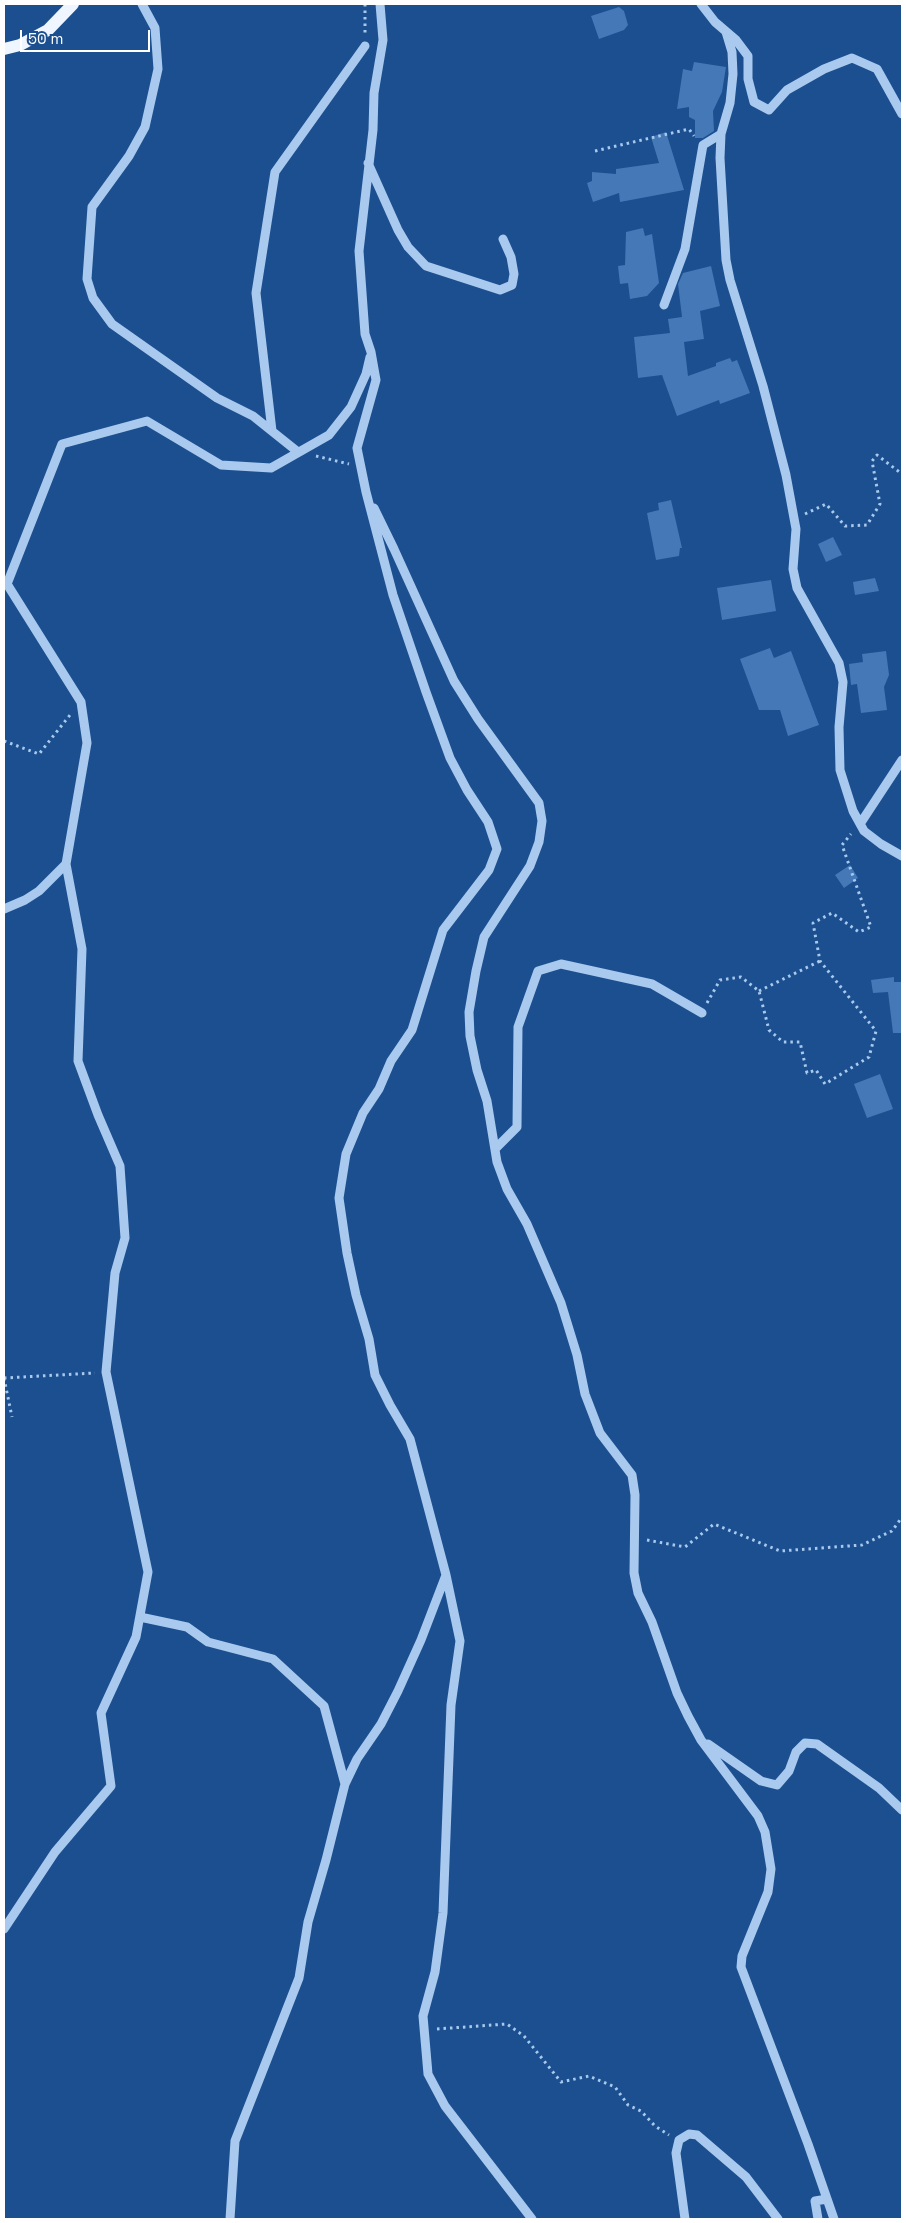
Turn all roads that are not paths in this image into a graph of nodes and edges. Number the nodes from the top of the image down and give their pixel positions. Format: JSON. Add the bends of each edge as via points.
{"nodes":[{"id":1,"x":73,"y":4,"type":"edge"},
{"id":2,"x":142,"y":4,"type":"edge"},
{"id":3,"x":380,"y":4,"type":"edge"},
{"id":4,"x":701,"y":4,"type":"edge"},
{"id":5,"x":726,"y":32,"type":"junction"},
{"id":6,"x":365,"y":46,"type":"road end"},
{"id":7,"x":4,"y":49,"type":"edge"},
{"id":8,"x":902,"y":114,"type":"edge"},
{"id":9,"x":721,"y":134,"type":"junction"},
{"id":10,"x":368,"y":163,"type":"junction"},
{"id":11,"x":503,"y":240,"type":"dead end"},
{"id":12,"x":664,"y":305,"type":"dead end"},
{"id":13,"x":371,"y":352,"type":"junction"},
{"id":14,"x":272,"y":430,"type":"junction"},
{"id":15,"x":298,"y":452,"type":"junction"},
{"id":16,"x":366,"y":492,"type":"junction"},
{"id":17,"x":902,"y":760,"type":"edge"},
{"id":18,"x":860,"y":824,"type":"junction"},
{"id":19,"x":902,"y":856,"type":"edge"},
{"id":20,"x":66,"y":864,"type":"junction"},
{"id":21,"x":4,"y":909,"type":"edge"},
{"id":22,"x":702,"y":1013,"type":"road end"},
{"id":23,"x":495,"y":1149,"type":"junction"},
{"id":24,"x":446,"y":1575,"type":"junction"},
{"id":25,"x":140,"y":1617,"type":"junction"},
{"id":26,"x":701,"y":1740,"type":"junction"},
{"id":27,"x":345,"y":1784,"type":"junction"},
{"id":28,"x":902,"y":1810,"type":"edge"},
{"id":29,"x":4,"y":1930,"type":"edge"},
{"id":30,"x":827,"y":2199,"type":"junction"},
{"id":31,"x":230,"y":2219,"type":"edge"},
{"id":32,"x":532,"y":2219,"type":"edge"},
{"id":33,"x":685,"y":2219,"type":"edge"},
{"id":34,"x":778,"y":2219,"type":"edge"},
{"id":35,"x":818,"y":2219,"type":"edge"},
{"id":36,"x":834,"y":2219,"type":"edge"}],
"edges":[{"from":1,"to":7,"type":"main road","via":[[48,30],[20,45]]},
{"from":2,"to":14,"type":"street","via":[[155,28],[158,69],[145,127],[92,208],[86,279],[93,298],[112,324],[217,398],[253,416]]},
{"from":3,"to":10,"type":"street","via":[[383,40],[374,93]]},
{"from":4,"to":5,"type":"street"},
{"from":5,"to":8,"type":"street","via":[[748,56],[748,79],[754,102],[769,110],[787,90],[852,58],[877,69]]},
{"from":5,"to":9,"type":"street","via":[[732,52],[733,74],[730,103]]},
{"from":6,"to":14,"type":"street","via":[[275,172],[256,293]]},
{"from":9,"to":12,"type":"street","via":[[703,145],[684,249]]},
{"from":9,"to":18,"type":"street","via":[[722,200],[730,280],[786,474],[796,529],[793,570],[797,588],[839,662],[843,682],[840,770]]},
{"from":10,"to":11,"type":"street","via":[[408,247],[426,266],[500,290],[512,285],[514,274]]},
{"from":10,"to":13,"type":"street","via":[[359,250],[366,334]]},
{"from":13,"to":15,"type":"street","via":[[366,374],[351,407],[330,435]]},
{"from":13,"to":16,"type":"street","via":[[376,380],[357,448]]},
{"from":14,"to":15,"type":"street"},
{"from":15,"to":20,"type":"street","via":[[271,468],[221,464],[147,421],[62,444],[8,584],[81,702],[87,743]]},
{"from":16,"to":23,"type":"street","via":[[454,681],[539,803],[542,821],[539,842],[530,866],[484,937],[470,1012],[470,1036],[489,1109]]},
{"from":16,"to":24,"type":"street","via":[[393,595],[450,758],[488,822],[496,849],[489,870],[443,930],[412,1030],[390,1061],[346,1154],[339,1198],[374,1375],[410,1439]]},
{"from":17,"to":18,"type":"street"},
{"from":18,"to":19,"type":"street","via":[[881,844]]},
{"from":20,"to":21,"type":"street","via":[[39,890]]},
{"from":20,"to":25,"type":"street","via":[[82,949],[78,1061],[120,1166],[125,1238],[115,1273],[106,1372],[148,1572]]},
{"from":22,"to":23,"type":"street","via":[[652,984],[561,964],[538,971],[518,1027],[517,1127]]},
{"from":23,"to":26,"type":"street","via":[[507,1189],[527,1224],[561,1303],[585,1394],[600,1433],[632,1476],[635,1495],[634,1572],[638,1593],[662,1647],[677,1693]]},
{"from":24,"to":27,"type":"street","via":[[422,1640],[398,1691]]},
{"from":24,"to":32,"type":"street","via":[[460,1641],[451,1705],[442,1912],[436,1972],[423,2016],[428,2074],[444,2106]]},
{"from":25,"to":27,"type":"street","via":[[187,1627],[208,1642],[273,1659],[324,1706]]},
{"from":25,"to":29,"type":"street","via":[[136,1637],[101,1713],[111,1786],[55,1852]]},
{"from":26,"to":28,"type":"street","via":[[761,1781],[776,1785],[789,1771],[796,1752],[805,1743],[817,1744],[879,1788]]},
{"from":26,"to":30,"type":"street","via":[[758,1816],[765,1832],[771,1869],[768,1892],[742,1956],[741,1967]]},
{"from":27,"to":31,"type":"street","via":[[308,1922],[299,1978],[235,2141]]},
{"from":30,"to":35,"type":"street","via":[[815,2201]]},
{"from":30,"to":36,"type":"street"},
{"from":33,"to":34,"type":"street","via":[[676,2153],[679,2140],[688,2134],[698,2135],[746,2177]]}]}
